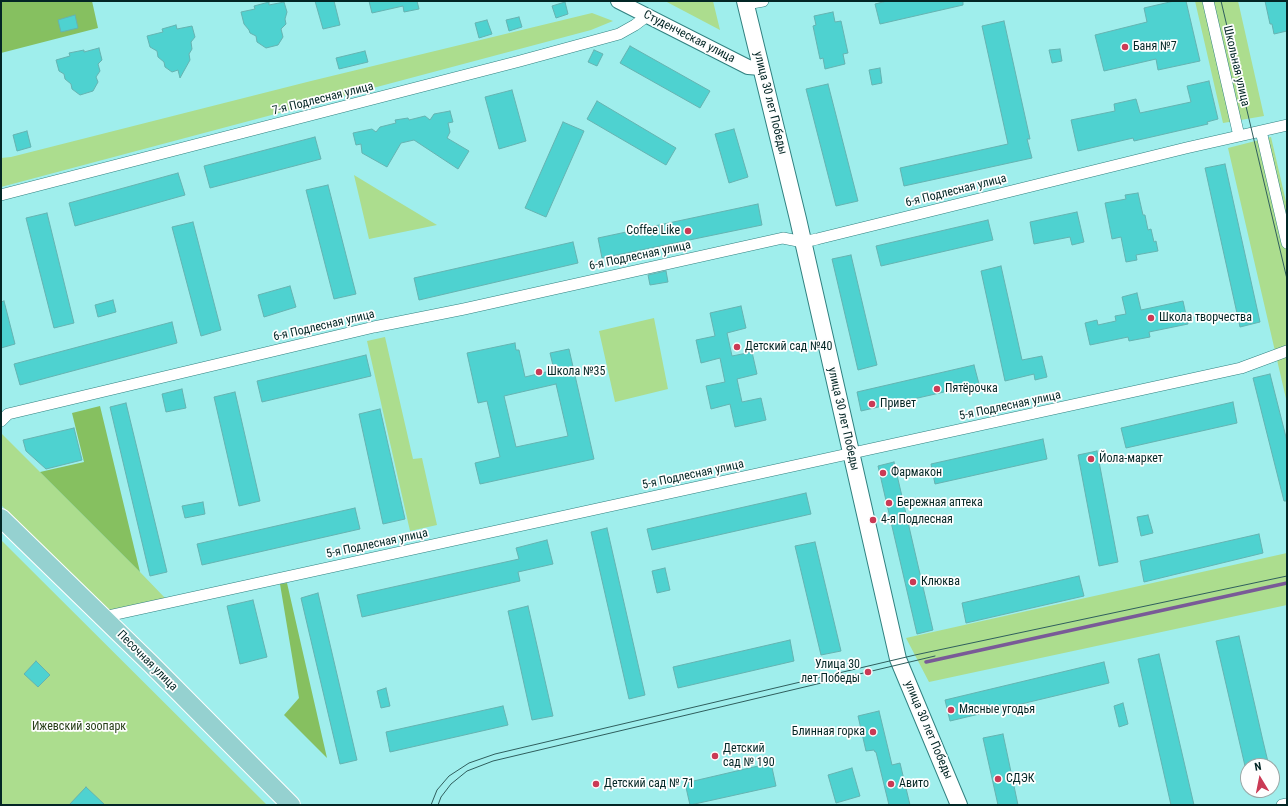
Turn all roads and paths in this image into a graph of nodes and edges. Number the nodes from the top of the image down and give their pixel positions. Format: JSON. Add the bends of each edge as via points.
{"nodes":[{"id":1,"x":618,"y":1,"type":"edge"},
{"id":2,"x":763,"y":1,"type":"edge"},
{"id":3,"x":1208,"y":1,"type":"edge"},
{"id":4,"x":746,"y":3,"type":"edge"},
{"id":5,"x":647,"y":16,"type":"junction"},
{"id":6,"x":762,"y":68,"type":"junction"},
{"id":7,"x":1287,"y":125,"type":"edge"},
{"id":8,"x":1260,"y":131,"type":"junction"},
{"id":9,"x":1239,"y":136,"type":"junction"},
{"id":10,"x":1,"y":194,"type":"edge"},
{"id":11,"x":803,"y":242,"type":"junction"},
{"id":12,"x":1287,"y":243,"type":"edge"},
{"id":13,"x":1287,"y":351,"type":"edge"},
{"id":14,"x":1,"y":421,"type":"edge"},
{"id":15,"x":851,"y":454,"type":"junction"},
{"id":16,"x":1,"y":518,"type":"edge"},
{"id":17,"x":103,"y":618,"type":"junction"},
{"id":18,"x":1287,"y":804,"type":"edge"},
{"id":19,"x":291,"y":805,"type":"edge"},
{"id":20,"x":960,"y":805,"type":"edge"},
{"id":21,"x":1282,"y":805,"type":"edge"}],
"edges":[{"from":1,"to":5,"type":"street","name":"Студенческая улица"},
{"from":2,"to":4,"type":"street"},
{"from":3,"to":9,"type":"street","name":"Школьная улица"},
{"from":4,"to":6,"type":"main road","name":"улица 30 лет Победы"},
{"from":5,"to":6,"type":"street","name":"Студенческая улица","via":[[748,67]]},
{"from":5,"to":10,"type":"street","name":"7-я Подлесная улица","via":[[619,34]]},
{"from":6,"to":11,"type":"main road","name":"улица 30 лет Победы"},
{"from":7,"to":8,"type":"street","name":"6-я Подлесная улица"},
{"from":8,"to":9,"type":"street","name":"6-я Подлесная улица"},
{"from":8,"to":12,"type":"street"},
{"from":9,"to":11,"type":"street","name":"6-я Подлесная улица"},
{"from":11,"to":14,"type":"street","name":"6-я Подлесная улица","via":[[783,238],[374,327],[8,414]]},
{"from":11,"to":15,"type":"main road","name":"улица 30 лет Победы"},
{"from":13,"to":15,"type":"street","name":"5-я Подлесная улица","via":[[1241,368]]},
{"from":15,"to":17,"type":"street","name":"5-я Подлесная улица"},
{"from":15,"to":20,"type":"main road","name":"улица 30 лет Победы","via":[[898,659]]},
{"from":16,"to":17,"type":"main road","name":"Песочная улица"},
{"from":17,"to":19,"type":"main road","name":"Песочная улица"},
{"from":18,"to":21,"type":"street"}]}
